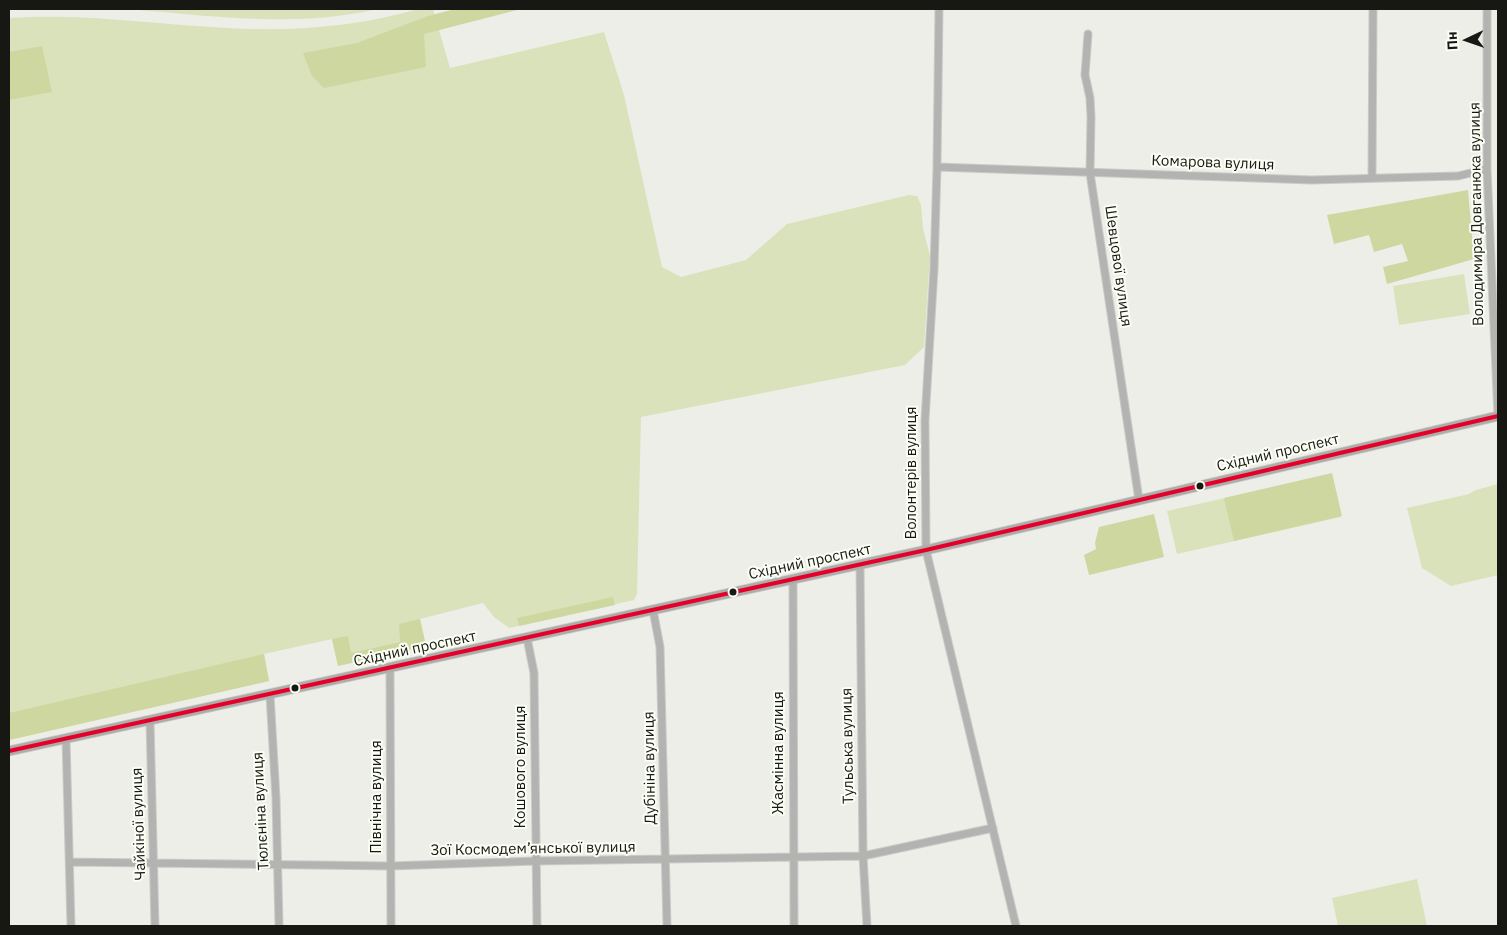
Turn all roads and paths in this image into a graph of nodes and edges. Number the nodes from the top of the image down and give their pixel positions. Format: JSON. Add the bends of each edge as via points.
{"nodes":[{"id":1,"x":939,"y":9,"type":"edge"},
{"id":2,"x":1373,"y":9,"type":"edge"},
{"id":3,"x":1487,"y":9,"type":"edge"},
{"id":4,"x":1088,"y":34,"type":"dead end"},
{"id":5,"x":937,"y":167,"type":"junction"},
{"id":6,"x":1487,"y":168,"type":"junction"},
{"id":7,"x":1090,"y":173,"type":"junction"},
{"id":8,"x":1372,"y":178,"type":"junction"},
{"id":9,"x":1498,"y":416,"type":"edge"},
{"id":10,"x":1138,"y":500,"type":"junction"},
{"id":11,"x":926,"y":550,"type":"junction"},
{"id":12,"x":860,"y":565,"type":"junction"},
{"id":13,"x":793,"y":580,"type":"junction"},
{"id":14,"x":653,"y":610,"type":"junction"},
{"id":15,"x":527,"y":638,"type":"junction"},
{"id":16,"x":390,"y":668,"type":"junction"},
{"id":17,"x":270,"y":695,"type":"junction"},
{"id":18,"x":150,"y":721,"type":"junction"},
{"id":19,"x":66,"y":740,"type":"junction"},
{"id":20,"x":9,"y":751,"type":"edge"},
{"id":21,"x":993,"y":828,"type":"junction"},
{"id":22,"x":863,"y":856,"type":"junction"},
{"id":23,"x":792,"y":857,"type":"junction"},
{"id":24,"x":666,"y":859,"type":"junction"},
{"id":25,"x":536,"y":861,"type":"junction"},
{"id":26,"x":70,"y":862,"type":"junction"},
{"id":27,"x":154,"y":864,"type":"junction"},
{"id":28,"x":278,"y":865,"type":"junction"},
{"id":29,"x":391,"y":866,"type":"junction"},
{"id":30,"x":71,"y":926,"type":"edge"},
{"id":31,"x":155,"y":926,"type":"edge"},
{"id":32,"x":279,"y":926,"type":"edge"},
{"id":33,"x":391,"y":926,"type":"edge"},
{"id":34,"x":537,"y":926,"type":"edge"},
{"id":35,"x":667,"y":926,"type":"edge"},
{"id":36,"x":794,"y":926,"type":"edge"},
{"id":37,"x":867,"y":926,"type":"edge"},
{"id":38,"x":1016,"y":926,"type":"edge"}],
"edges":[{"from":1,"to":5,"type":"street","name":"Волонтерів вулиця"},
{"from":2,"to":8,"type":"street"},
{"from":3,"to":6,"type":"street","name":"Володимира Довганюка вулиця"},
{"from":4,"to":7,"type":"street","name":"Шевцової вулиця","via":[[1085,75],[1091,117]]},
{"from":5,"to":7,"type":"street","name":"Комарова вулиця"},
{"from":5,"to":11,"type":"street","name":"Волонтерів вулиця","via":[[925,420]]},
{"from":6,"to":8,"type":"street","name":"Комарова вулиця","via":[[1458,176]]},
{"from":6,"to":9,"type":"street","name":"Володимира Довганюка вулиця"},
{"from":7,"to":8,"type":"street","name":"Комарова вулиця","via":[[1312,180]]},
{"from":7,"to":10,"type":"street","name":"Шевцової вулиця"},
{"from":9,"to":10,"type":"main road","name":"Східний проспект"},
{"from":10,"to":11,"type":"main road","name":"Східний проспект"},
{"from":11,"to":12,"type":"main road","name":"Східний проспект"},
{"from":11,"to":21,"type":"street","name":"Волонтерів вулиця"},
{"from":12,"to":13,"type":"main road","name":"Східний проспект"},
{"from":12,"to":22,"type":"street","name":"Тульська вулиця"},
{"from":13,"to":14,"type":"main road","name":"Східний проспект"},
{"from":13,"to":23,"type":"street","name":"Жасмінна вулиця"},
{"from":14,"to":15,"type":"main road","name":"Східний проспект"},
{"from":14,"to":24,"type":"street","name":"Дубініна вулиця","via":[[660,647]]},
{"from":15,"to":16,"type":"main road","name":"Східний проспект"},
{"from":15,"to":25,"type":"street","name":"Кошового вулиця","via":[[534,673]]},
{"from":16,"to":17,"type":"main road","name":"Східний проспект"},
{"from":16,"to":29,"type":"street","name":"Північна вулиця"},
{"from":17,"to":18,"type":"main road","name":"Східний проспект"},
{"from":17,"to":28,"type":"street","name":"Тюлєніна вулиця"},
{"from":18,"to":19,"type":"main road","name":"Східний проспект"},
{"from":18,"to":27,"type":"street","name":"Чайкіної вулиця"},
{"from":19,"to":20,"type":"main road","name":"Східний проспект"},
{"from":19,"to":26,"type":"street"},
{"from":21,"to":22,"type":"street","name":"Зої Космодем’янської вулиця"},
{"from":21,"to":38,"type":"street","name":"Волонтерів вулиця"},
{"from":22,"to":23,"type":"street","name":"Зої Космодем’янської вулиця"},
{"from":22,"to":37,"type":"street","name":"Тульська вулиця"},
{"from":23,"to":24,"type":"street","name":"Зої Космодем’янської вулиця"},
{"from":23,"to":36,"type":"street","name":"Жасмінна вулиця"},
{"from":24,"to":25,"type":"street","name":"Зої Космодем’янської вулиця"},
{"from":24,"to":35,"type":"street","name":"Дубініна вулиця"},
{"from":25,"to":29,"type":"street","name":"Зої Космодем’янської вулиця"},
{"from":25,"to":34,"type":"street","name":"Кошового вулиця"},
{"from":26,"to":27,"type":"street","name":"Зої Космодем’янської вулиця"},
{"from":26,"to":30,"type":"street"},
{"from":27,"to":28,"type":"street","name":"Зої Космодем’янської вулиця"},
{"from":27,"to":31,"type":"street","name":"Чайкіної вулиця"},
{"from":28,"to":29,"type":"street","name":"Зої Космодем’янської вулиця"},
{"from":28,"to":32,"type":"street","name":"Тюлєніна вулиця"},
{"from":29,"to":33,"type":"street","name":"Північна вулиця"}]}
